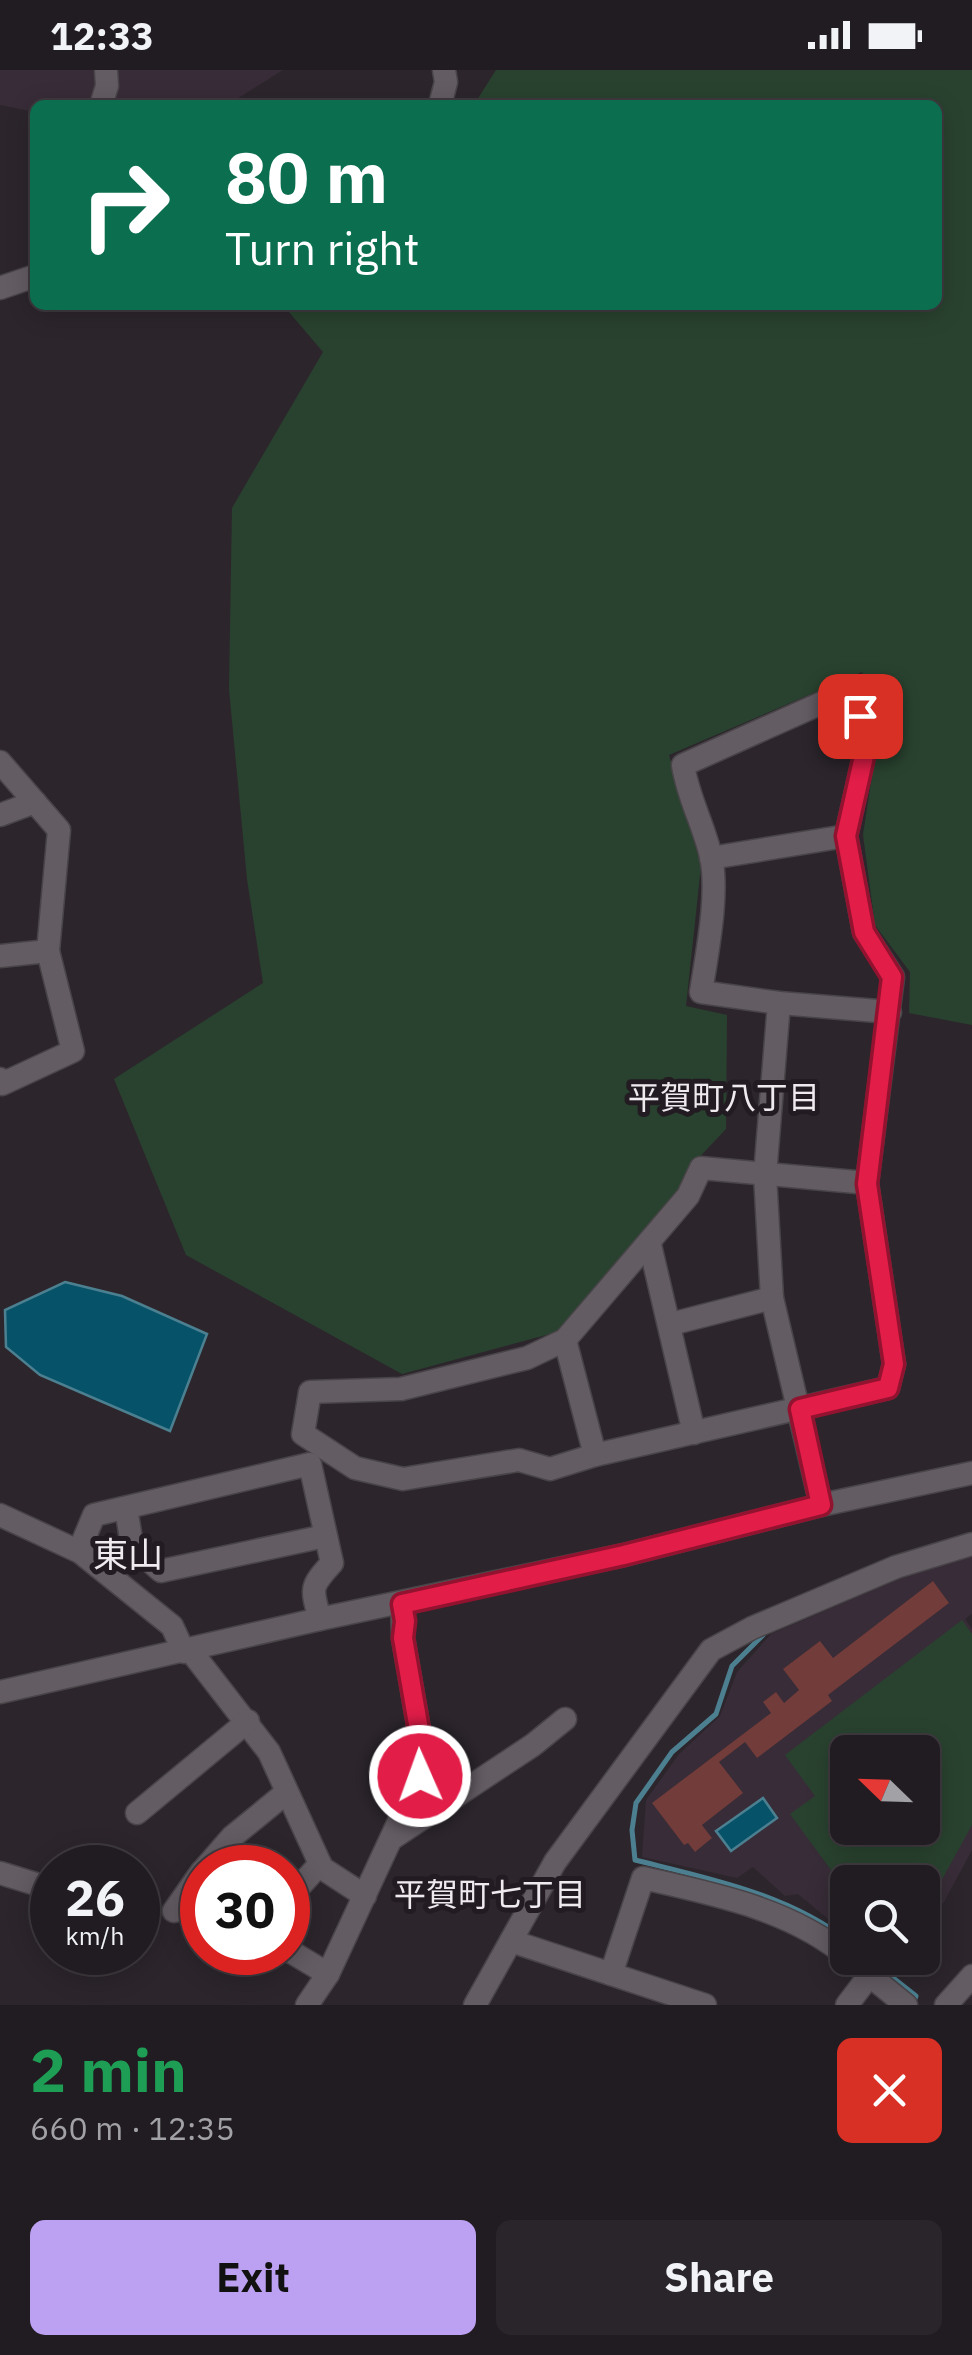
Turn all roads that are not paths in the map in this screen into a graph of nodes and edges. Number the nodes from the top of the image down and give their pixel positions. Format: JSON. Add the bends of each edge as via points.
{"nodes":[{"id":1,"x":106,"y":70,"type":"edge"},
{"id":2,"x":444,"y":70,"type":"edge"},
{"id":3,"x":103,"y":100,"type":"edge"},
{"id":4,"x":441,"y":100,"type":"edge"},
{"id":5,"x":30,"y":278,"type":"edge"},
{"id":6,"x":0,"y":288,"type":"edge"},
{"id":7,"x":0,"y":762,"type":"edge"},
{"id":8,"x":34,"y":802,"type":"junction"},
{"id":9,"x":0,"y":815,"type":"edge"},
{"id":10,"x":846,"y":836,"type":"junction"},
{"id":11,"x":712,"y":858,"type":"junction"},
{"id":12,"x":48,"y":951,"type":"junction"},
{"id":13,"x":0,"y":956,"type":"edge"},
{"id":14,"x":779,"y":1003,"type":"junction"},
{"id":15,"x":890,"y":1012,"type":"junction"},
{"id":16,"x":0,"y":1079,"type":"edge"},
{"id":17,"x":765,"y":1176,"type":"junction"},
{"id":18,"x":867,"y":1184,"type":"junction"},
{"id":19,"x":650,"y":1245,"type":"junction"},
{"id":20,"x":772,"y":1298,"type":"junction"},
{"id":21,"x":671,"y":1324,"type":"junction"},
{"id":22,"x":565,"y":1340,"type":"junction"},
{"id":23,"x":800,"y":1409,"type":"junction"},
{"id":24,"x":694,"y":1433,"type":"junction"},
{"id":25,"x":594,"y":1454,"type":"junction"},
{"id":26,"x":972,"y":1473,"type":"edge"},
{"id":27,"x":821,"y":1505,"type":"junction"},
{"id":28,"x":126,"y":1508,"type":"junction"},
{"id":29,"x":0,"y":1515,"type":"edge"},
{"id":30,"x":326,"y":1536,"type":"junction"},
{"id":31,"x":972,"y":1544,"type":"edge"},
{"id":32,"x":78,"y":1551,"type":"junction"},
{"id":33,"x":402,"y":1604,"type":"junction"},
{"id":34,"x":320,"y":1618,"type":"junction"},
{"id":35,"x":187,"y":1651,"type":"junction"},
{"id":36,"x":0,"y":1692,"type":"edge"},
{"id":37,"x":565,"y":1718,"type":"dead end"},
{"id":38,"x":248,"y":1720,"type":"junction"},
{"id":39,"x":287,"y":1792,"type":"junction"},
{"id":40,"x":137,"y":1812,"type":"dead end"},
{"id":41,"x":394,"y":1837,"type":"junction"},
{"id":42,"x":225,"y":1845,"type":"edge"},
{"id":43,"x":320,"y":1864,"type":"junction"},
{"id":44,"x":0,"y":1873,"type":"edge"},
{"id":45,"x":310,"y":1875,"type":"edge"},
{"id":46,"x":30,"y":1882,"type":"edge"},
{"id":47,"x":366,"y":1896,"type":"junction"},
{"id":48,"x":180,"y":1903,"type":"edge"},
{"id":49,"x":174,"y":1911,"type":"dead end"},
{"id":50,"x":511,"y":1941,"type":"junction"},
{"id":51,"x":830,"y":1942,"type":"edge"},
{"id":52,"x":310,"y":1963,"type":"edge"},
{"id":53,"x":328,"y":1974,"type":"junction"},
{"id":54,"x":611,"y":1974,"type":"junction"},
{"id":55,"x":869,"y":1976,"type":"joint"},
{"id":56,"x":972,"y":1976,"type":"edge"},
{"id":57,"x":307,"y":2005,"type":"edge"},
{"id":58,"x":474,"y":2005,"type":"edge"},
{"id":59,"x":705,"y":2005,"type":"edge"},
{"id":60,"x":847,"y":2005,"type":"edge"},
{"id":61,"x":906,"y":2005,"type":"edge"},
{"id":62,"x":946,"y":2005,"type":"edge"}],
"edges":[{"from":1,"to":3,"type":"street"},
{"from":2,"to":4,"type":"street"},
{"from":5,"to":6,"type":"street"},
{"from":7,"to":8,"type":"street"},
{"from":8,"to":9,"type":"street"},
{"from":8,"to":12,"type":"street","via":[[59,830]]},
{"from":10,"to":11,"type":"street"},
{"from":10,"to":11,"type":"street","via":[[867,743],[852,689],[684,765]]},
{"from":10,"to":15,"type":"street","via":[[864,932],[892,977]]},
{"from":11,"to":14,"type":"street","via":[[701,992]]},
{"from":12,"to":13,"type":"street"},
{"from":12,"to":16,"type":"street","via":[[73,1051],[2,1084]]},
{"from":14,"to":15,"type":"street"},
{"from":14,"to":17,"type":"street"},
{"from":15,"to":18,"type":"street"},
{"from":17,"to":18,"type":"street"},
{"from":17,"to":19,"type":"street","via":[[701,1168]]},
{"from":17,"to":20,"type":"street"},
{"from":18,"to":23,"type":"street","via":[[894,1364],[888,1388]]},
{"from":19,"to":21,"type":"street"},
{"from":19,"to":22,"type":"street"},
{"from":20,"to":21,"type":"street"},
{"from":20,"to":23,"type":"street"},
{"from":21,"to":24,"type":"street"},
{"from":22,"to":25,"type":"street"},
{"from":22,"to":25,"type":"street","via":[[527,1358],[401,1389],[310,1392],[303,1434],[355,1468],[403,1479],[519,1460],[550,1469]]},
{"from":23,"to":24,"type":"street"},
{"from":23,"to":27,"type":"street"},
{"from":24,"to":25,"type":"street"},
{"from":26,"to":27,"type":"street"},
{"from":27,"to":33,"type":"street"},
{"from":28,"to":30,"type":"street","via":[[132,1545],[161,1571]]},
{"from":28,"to":30,"type":"street","via":[[310,1464]]},
{"from":28,"to":32,"type":"street","via":[[94,1515]]},
{"from":29,"to":32,"type":"street"},
{"from":30,"to":34,"type":"street","via":[[332,1564],[312,1594]]},
{"from":31,"to":50,"type":"street","via":[[896,1567],[712,1650],[555,1862]]},
{"from":32,"to":35,"type":"street","via":[[172,1626]]},
{"from":33,"to":34,"type":"street"},
{"from":33,"to":41,"type":"street","via":[[422,1747],[420,1776]]},
{"from":34,"to":35,"type":"street"},
{"from":35,"to":36,"type":"street"},
{"from":35,"to":38,"type":"street"},
{"from":37,"to":41,"type":"street"},
{"from":38,"to":39,"type":"street"},
{"from":38,"to":40,"type":"street"},
{"from":39,"to":42,"type":"street"},
{"from":39,"to":43,"type":"street"},
{"from":41,"to":47,"type":"street"},
{"from":43,"to":45,"type":"street"},
{"from":43,"to":47,"type":"street"},
{"from":44,"to":46,"type":"street"},
{"from":47,"to":53,"type":"street"},
{"from":48,"to":49,"type":"street"},
{"from":50,"to":54,"type":"street"},
{"from":50,"to":58,"type":"street"},
{"from":51,"to":54,"type":"street","via":[[734,1898],[643,1878]]},
{"from":52,"to":53,"type":"street"},
{"from":53,"to":57,"type":"street"},
{"from":54,"to":59,"type":"street"},
{"from":55,"to":60,"type":"street"},
{"from":55,"to":61,"type":"street"},
{"from":56,"to":62,"type":"street"}]}
